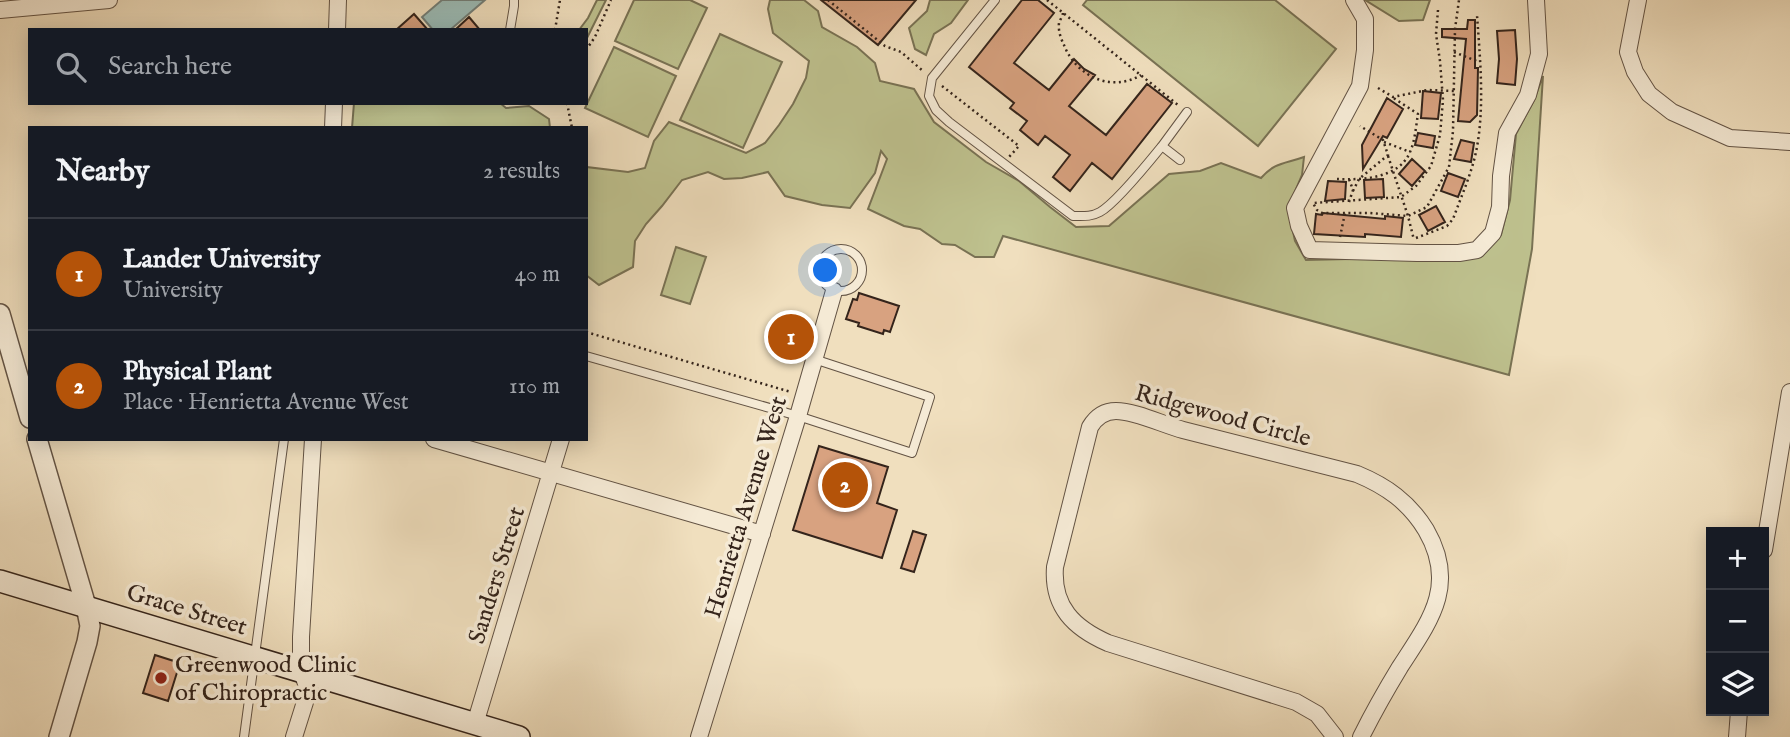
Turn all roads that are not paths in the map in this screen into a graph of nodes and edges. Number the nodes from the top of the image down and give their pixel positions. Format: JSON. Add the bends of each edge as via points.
{"nodes":[{"id":1,"x":108,"y":0,"type":"edge"},
{"id":2,"x":338,"y":0,"type":"edge"},
{"id":3,"x":514,"y":0,"type":"edge"},
{"id":4,"x":995,"y":0,"type":"edge"},
{"id":5,"x":1354,"y":0,"type":"edge"},
{"id":6,"x":1536,"y":0,"type":"edge"},
{"id":7,"x":1638,"y":0,"type":"edge"},
{"id":8,"x":0,"y":10,"type":"edge"},
{"id":9,"x":337,"y":28,"type":"edge"},
{"id":10,"x":510,"y":28,"type":"edge"},
{"id":11,"x":334,"y":105,"type":"edge"},
{"id":12,"x":1186,"y":112,"type":"road end"},
{"id":13,"x":334,"y":126,"type":"edge"},
{"id":14,"x":1790,"y":142,"type":"edge"},
{"id":15,"x":1162,"y":146,"type":"junction"},
{"id":16,"x":1180,"y":160,"type":"dead end"},
{"id":17,"x":834,"y":291,"type":"junction"},
{"id":18,"x":0,"y":314,"type":"edge"},
{"id":19,"x":588,"y":357,"type":"edge"},
{"id":20,"x":814,"y":359,"type":"junction"},
{"id":21,"x":1790,"y":392,"type":"edge"},
{"id":22,"x":28,"y":409,"type":"edge"},
{"id":23,"x":798,"y":416,"type":"junction"},
{"id":24,"x":38,"y":441,"type":"edge"},
{"id":25,"x":284,"y":441,"type":"edge"},
{"id":26,"x":313,"y":441,"type":"edge"},
{"id":27,"x":441,"y":441,"type":"edge"},
{"id":28,"x":560,"y":441,"type":"edge"},
{"id":29,"x":551,"y":472,"type":"junction"},
{"id":30,"x":1782,"y":487,"type":"edge"},
{"id":31,"x":1769,"y":532,"type":"edge"},
{"id":32,"x":762,"y":534,"type":"junction"},
{"id":33,"x":0,"y":581,"type":"edge"},
{"id":34,"x":86,"y":606,"type":"junction"},
{"id":35,"x":301,"y":670,"type":"junction"},
{"id":36,"x":1739,"y":716,"type":"edge"},
{"id":37,"x":475,"y":724,"type":"junction"},
{"id":38,"x":59,"y":737,"type":"edge"},
{"id":39,"x":244,"y":737,"type":"edge"},
{"id":40,"x":294,"y":737,"type":"edge"},
{"id":41,"x":519,"y":737,"type":"edge"},
{"id":42,"x":699,"y":737,"type":"edge"},
{"id":43,"x":1335,"y":737,"type":"edge"},
{"id":44,"x":1361,"y":737,"type":"edge"},
{"id":45,"x":1737,"y":737,"type":"edge"}],
"edges":[{"from":1,"to":8,"type":"street"},
{"from":2,"to":9,"type":"street"},
{"from":3,"to":10,"type":"lane"},
{"from":4,"to":15,"type":"lane","via":[[932,78],[929,96],[949,122],[1073,216],[1088,217],[1102,211]]},
{"from":5,"to":6,"type":"street","via":[[1365,19],[1360,86],[1295,208],[1310,250],[1415,246],[1459,253],[1477,250],[1493,233],[1507,133],[1528,95],[1539,54]]},
{"from":7,"to":14,"type":"street","via":[[1628,52],[1650,94],[1672,112],[1730,138]]},
{"from":11,"to":13,"type":"street"},
{"from":12,"to":15,"type":"lane"},
{"from":15,"to":16,"type":"lane"},
{"from":17,"to":17,"type":"lane","via":[[823,283],[819,270],[824,257],[835,249],[848,250],[859,258],[863,271],[859,283],[847,291]]},
{"from":17,"to":20,"type":"street","name":"Henrietta Avenue West"},
{"from":18,"to":22,"type":"street"},
{"from":19,"to":23,"type":"lane"},
{"from":20,"to":23,"type":"street","name":"Henrietta Avenue West"},
{"from":20,"to":23,"type":"lane","via":[[930,397],[912,453]]},
{"from":21,"to":30,"type":"street"},
{"from":23,"to":32,"type":"street","name":"Henrietta Avenue West"},
{"from":24,"to":34,"type":"street"},
{"from":25,"to":39,"type":"lane"},
{"from":26,"to":35,"type":"street"},
{"from":27,"to":29,"type":"street"},
{"from":28,"to":29,"type":"street","name":"Sanders Street"},
{"from":29,"to":32,"type":"street"},
{"from":29,"to":37,"type":"street","name":"Sanders Street"},
{"from":30,"to":31,"type":"street"},
{"from":32,"to":42,"type":"street","name":"Henrietta Avenue West"},
{"from":33,"to":34,"type":"main road","name":"Grace Street"},
{"from":34,"to":35,"type":"main road","name":"Grace Street"},
{"from":34,"to":38,"type":"street","via":[[87,642]]},
{"from":35,"to":37,"type":"main road","name":"Grace Street"},
{"from":35,"to":40,"type":"street","via":[[307,686]]},
{"from":36,"to":45,"type":"street"},
{"from":37,"to":41,"type":"main road","name":"Grace Street"},
{"from":43,"to":44,"type":"street","name":"Ridgewood Circle","via":[[1317,714],[1296,702],[1108,643],[1080,627],[1066,612],[1056,591],[1055,567],[1090,427],[1099,416],[1124,412],[1357,474],[1391,491],[1419,519],[1430,537],[1439,570],[1437,603]]}]}
